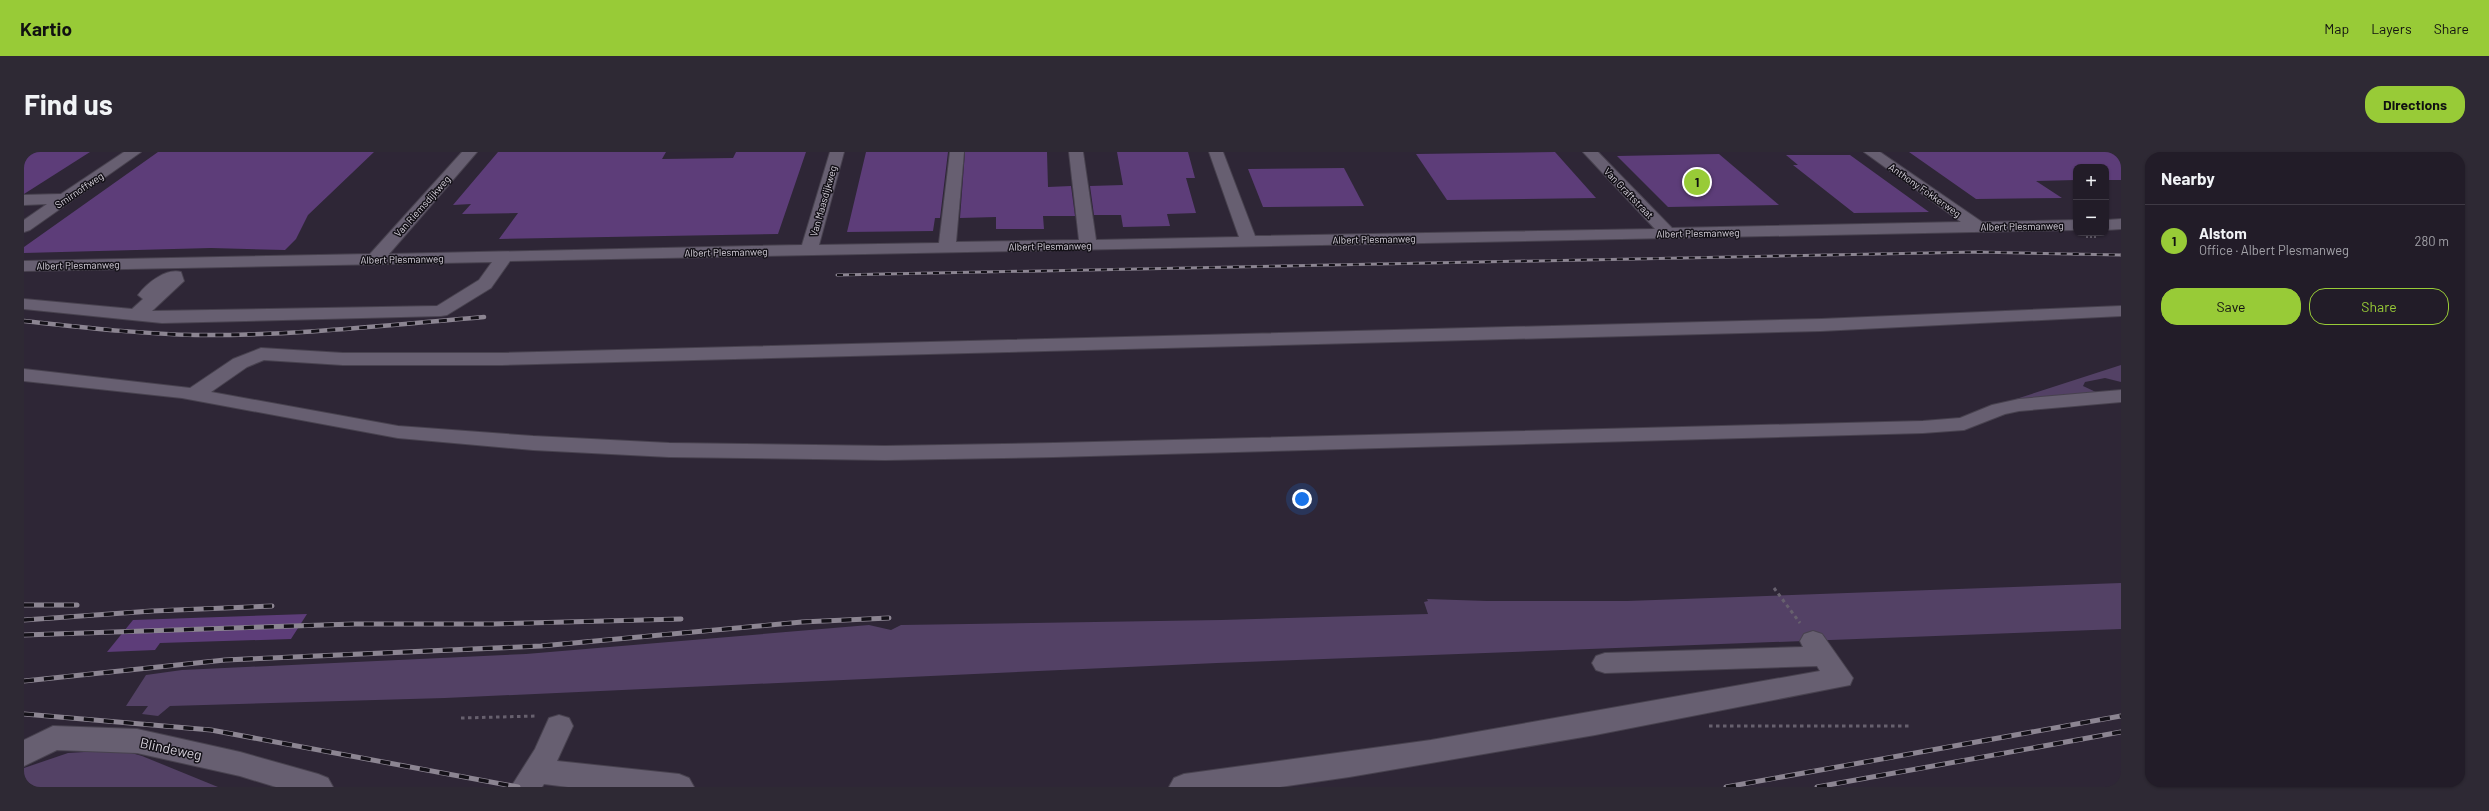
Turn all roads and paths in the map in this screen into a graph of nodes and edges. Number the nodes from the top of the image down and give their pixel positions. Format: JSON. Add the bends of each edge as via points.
{"nodes":[{"id":1,"x":134,"y":152,"type":"edge"},
{"id":2,"x":470,"y":152,"type":"edge"},
{"id":3,"x":837,"y":152,"type":"edge"},
{"id":4,"x":957,"y":152,"type":"edge"},
{"id":5,"x":1076,"y":152,"type":"edge"},
{"id":6,"x":1216,"y":152,"type":"edge"},
{"id":7,"x":1590,"y":152,"type":"edge"},
{"id":8,"x":1871,"y":152,"type":"edge"},
{"id":9,"x":66,"y":199,"type":"junction"},
{"id":10,"x":24,"y":200,"type":"edge"},
{"id":11,"x":2121,"y":224,"type":"edge"},
{"id":12,"x":2073,"y":225,"type":"edge"},
{"id":13,"x":2109,"y":225,"type":"edge"},
{"id":14,"x":24,"y":227,"type":"edge"},
{"id":15,"x":1978,"y":227,"type":"junction"},
{"id":16,"x":1668,"y":233,"type":"junction"},
{"id":17,"x":1249,"y":242,"type":"junction"},
{"id":18,"x":1088,"y":245,"type":"junction"},
{"id":19,"x":947,"y":248,"type":"junction"},
{"id":20,"x":809,"y":251,"type":"junction"},
{"id":21,"x":505,"y":256,"type":"junction"},
{"id":22,"x":374,"y":260,"type":"junction"},
{"id":23,"x":24,"y":266,"type":"edge"},
{"id":24,"x":152,"y":295,"type":"dead end"},
{"id":25,"x":24,"y":304,"type":"edge"},
{"id":26,"x":2121,"y":311,"type":"edge"},
{"id":27,"x":136,"y":315,"type":"junction"},
{"id":28,"x":24,"y":375,"type":"edge"},
{"id":29,"x":194,"y":394,"type":"junction"},
{"id":30,"x":2121,"y":396,"type":"edge"},
{"id":31,"x":1774,"y":588,"type":"dead end"},
{"id":32,"x":1819,"y":649,"type":"junction"},
{"id":33,"x":1605,"y":663,"type":"dead end"},
{"id":34,"x":461,"y":718,"type":"dead end"},
{"id":35,"x":559,"y":726,"type":"joint"},
{"id":36,"x":1706,"y":726,"type":"dead end"},
{"id":37,"x":1909,"y":726,"type":"dead end"},
{"id":38,"x":24,"y":738,"type":"edge"},
{"id":39,"x":53,"y":738,"type":"junction"},
{"id":40,"x":24,"y":754,"type":"edge"},
{"id":41,"x":530,"y":779,"type":"edge"},
{"id":42,"x":318,"y":787,"type":"edge"},
{"id":43,"x":679,"y":787,"type":"edge"},
{"id":44,"x":1184,"y":787,"type":"edge"}],
"edges":[{"from":1,"to":9,"type":"street","name":"Smirnoffweg"},
{"from":2,"to":22,"type":"street","name":"Van Riemsdijkweg"},
{"from":3,"to":20,"type":"street","name":"Van Maasdijkweg"},
{"from":4,"to":19,"type":"street"},
{"from":5,"to":18,"type":"street"},
{"from":6,"to":17,"type":"street"},
{"from":7,"to":16,"type":"street","name":"Van Graftstraat"},
{"from":8,"to":15,"type":"street","name":"Anthony Fokkerweg"},
{"from":9,"to":10,"type":"street"},
{"from":9,"to":14,"type":"street","name":"Smirnoffweg"},
{"from":11,"to":13,"type":"street"},
{"from":12,"to":15,"type":"street","name":"Albert Plesmanweg"},
{"from":15,"to":16,"type":"street","name":"Albert Plesmanweg"},
{"from":16,"to":17,"type":"street","name":"Albert Plesmanweg"},
{"from":17,"to":18,"type":"street","name":"Albert Plesmanweg"},
{"from":18,"to":19,"type":"street","name":"Albert Plesmanweg"},
{"from":19,"to":20,"type":"street","name":"Albert Plesmanweg"},
{"from":20,"to":21,"type":"street","name":"Albert Plesmanweg"},
{"from":21,"to":22,"type":"street","name":"Albert Plesmanweg"},
{"from":21,"to":27,"type":"street","via":[[485,284],[441,310],[187,317]]},
{"from":22,"to":23,"type":"street","name":"Albert Plesmanweg"},
{"from":24,"to":27,"type":"street"},
{"from":25,"to":27,"type":"street"},
{"from":26,"to":29,"type":"street","via":[[1821,325],[502,359],[344,360],[265,354],[240,363]]},
{"from":28,"to":29,"type":"street"},
{"from":29,"to":30,"type":"street","via":[[342,423],[428,435],[626,448],[885,453],[1923,427],[1964,424],[1999,409],[2019,405]]},
{"from":31,"to":32,"type":"path"},
{"from":32,"to":33,"type":"street"},
{"from":32,"to":44,"type":"street","via":[[1840,678],[1452,750],[1294,774]]},
{"from":34,"to":35,"type":"path","via":[[535,716],[549,718]]},
{"from":35,"to":41,"type":"street"},
{"from":36,"to":37,"type":"path"},
{"from":38,"to":39,"type":"street","name":"Blindeweg"},
{"from":39,"to":40,"type":"street"},
{"from":39,"to":42,"type":"street","name":"Blindeweg","via":[[137,741],[240,764]]},
{"from":41,"to":43,"type":"street"}]}
